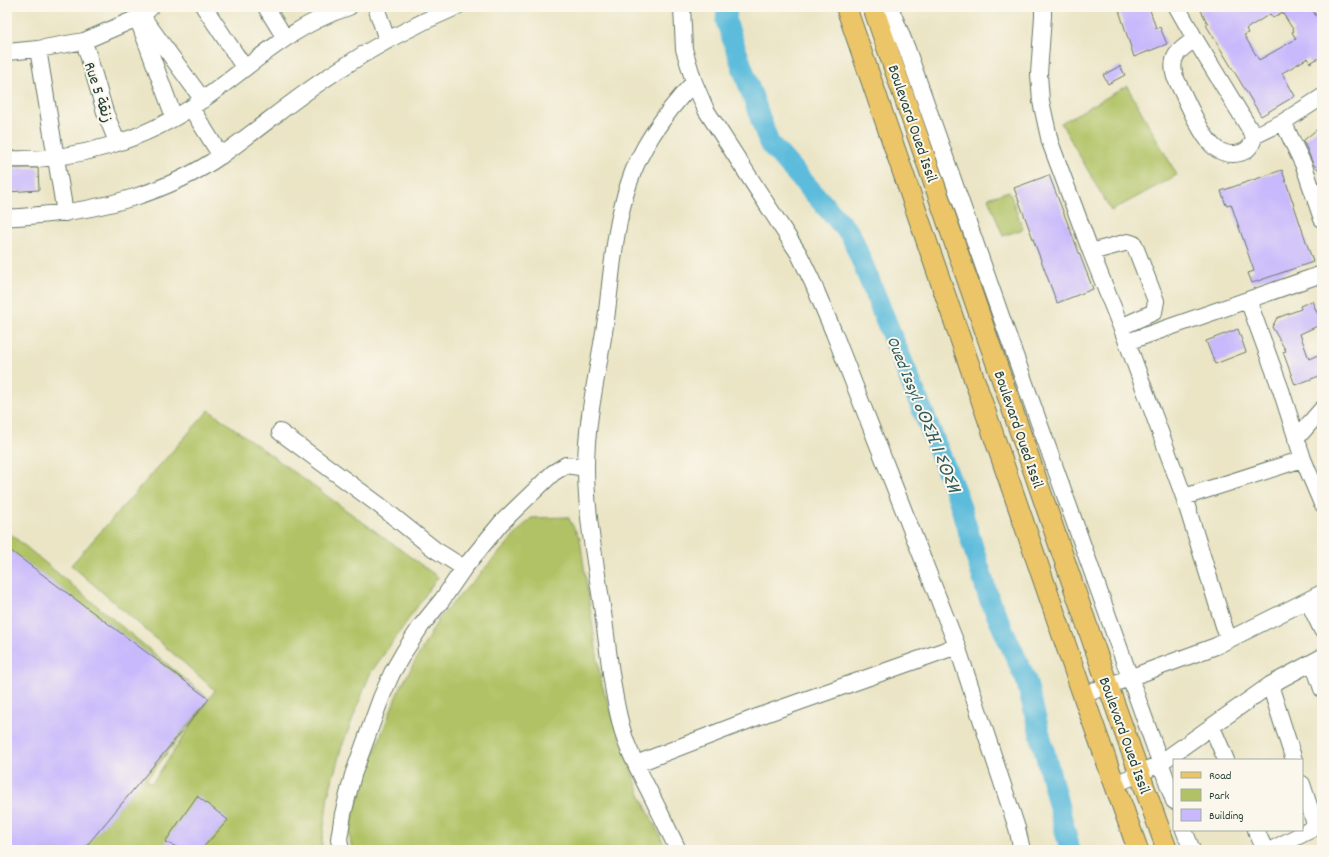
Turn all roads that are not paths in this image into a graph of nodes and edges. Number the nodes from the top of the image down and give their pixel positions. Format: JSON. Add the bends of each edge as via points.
{"nodes":[{"id":1,"x":204,"y":7,"type":"edge"},
{"id":2,"x":266,"y":7,"type":"edge"},
{"id":3,"x":349,"y":7,"type":"edge"},
{"id":4,"x":376,"y":7,"type":"edge"},
{"id":5,"x":456,"y":7,"type":"edge"},
{"id":6,"x":682,"y":7,"type":"edge"},
{"id":7,"x":846,"y":7,"type":"edge"},
{"id":8,"x":873,"y":7,"type":"edge"},
{"id":9,"x":890,"y":7,"type":"edge"},
{"id":10,"x":1043,"y":7,"type":"edge"},
{"id":11,"x":1177,"y":7,"type":"edge"},
{"id":12,"x":322,"y":12,"type":"edge"},
{"id":13,"x":143,"y":13,"type":"edge"},
{"id":14,"x":285,"y":38,"type":"junction"},
{"id":15,"x":1195,"y":39,"type":"junction"},
{"id":16,"x":387,"y":40,"type":"junction"},
{"id":17,"x":84,"y":41,"type":"junction"},
{"id":18,"x":38,"y":49,"type":"junction"},
{"id":19,"x":7,"y":52,"type":"edge"},
{"id":20,"x":244,"y":67,"type":"junction"},
{"id":21,"x":694,"y":82,"type":"junction"},
{"id":22,"x":1322,"y":97,"type":"edge"},
{"id":23,"x":197,"y":104,"type":"junction"},
{"id":24,"x":174,"y":117,"type":"junction"},
{"id":25,"x":1283,"y":122,"type":"junction"},
{"id":26,"x":1254,"y":136,"type":"junction"},
{"id":27,"x":117,"y":142,"type":"junction"},
{"id":28,"x":221,"y":156,"type":"junction"},
{"id":29,"x":56,"y":157,"type":"junction"},
{"id":30,"x":7,"y":159,"type":"edge"},
{"id":31,"x":65,"y":213,"type":"junction"},
{"id":32,"x":7,"y":217,"type":"edge"},
{"id":33,"x":1322,"y":219,"type":"edge"},
{"id":34,"x":1091,"y":252,"type":"junction"},
{"id":35,"x":1322,"y":274,"type":"edge"},
{"id":36,"x":1248,"y":300,"type":"junction"},
{"id":37,"x":1121,"y":327,"type":"junction"},
{"id":38,"x":1127,"y":342,"type":"junction"},
{"id":39,"x":1322,"y":409,"type":"edge"},
{"id":40,"x":280,"y":432,"type":"dead end"},
{"id":41,"x":1296,"y":439,"type":"junction"},
{"id":42,"x":1303,"y":459,"type":"junction"},
{"id":43,"x":586,"y":468,"type":"junction"},
{"id":44,"x":1184,"y":497,"type":"junction"},
{"id":45,"x":1322,"y":504,"type":"edge"},
{"id":46,"x":464,"y":568,"type":"junction"},
{"id":47,"x":1322,"y":593,"type":"edge"},
{"id":48,"x":1308,"y":601,"type":"junction"},
{"id":49,"x":1322,"y":630,"type":"edge"},
{"id":50,"x":1228,"y":639,"type":"junction"},
{"id":51,"x":957,"y":646,"type":"junction"},
{"id":52,"x":1317,"y":660,"type":"edge"},
{"id":53,"x":1129,"y":677,"type":"junction"},
{"id":54,"x":1270,"y":685,"type":"junction"},
{"id":55,"x":1108,"y":686,"type":"junction"},
{"id":56,"x":1322,"y":689,"type":"edge"},
{"id":57,"x":1083,"y":694,"type":"junction"},
{"id":58,"x":1212,"y":727,"type":"junction"},
{"id":59,"x":1226,"y":759,"type":"edge"},
{"id":60,"x":1294,"y":759,"type":"edge"},
{"id":61,"x":1160,"y":763,"type":"junction"},
{"id":62,"x":636,"y":764,"type":"junction"},
{"id":63,"x":1139,"y":774,"type":"junction"},
{"id":64,"x":1115,"y":784,"type":"junction"},
{"id":65,"x":1303,"y":786,"type":"edge"},
{"id":66,"x":1173,"y":799,"type":"edge"},
{"id":67,"x":1319,"y":826,"type":"edge"},
{"id":68,"x":1184,"y":831,"type":"edge"},
{"id":69,"x":1256,"y":831,"type":"edge"},
{"id":70,"x":341,"y":850,"type":"edge"},
{"id":71,"x":678,"y":850,"type":"edge"},
{"id":72,"x":1022,"y":850,"type":"edge"},
{"id":73,"x":1138,"y":850,"type":"edge"},
{"id":74,"x":1167,"y":850,"type":"edge"},
{"id":75,"x":1192,"y":850,"type":"edge"},
{"id":76,"x":1265,"y":850,"type":"edge"},
{"id":77,"x":1270,"y":850,"type":"edge"}],
"edges":[{"from":1,"to":20,"type":"street"},
{"from":2,"to":14,"type":"street"},
{"from":3,"to":12,"type":"street","via":[[333,12]]},
{"from":4,"to":16,"type":"street"},
{"from":5,"to":16,"type":"street"},
{"from":6,"to":21,"type":"street","via":[[684,49]]},
{"from":7,"to":57,"type":"main road","name":"Boulevard Oued Issil"},
{"from":8,"to":55,"type":"main road","name":"Boulevard Oued Issil"},
{"from":9,"to":53,"type":"street","via":[[910,56]]},
{"from":10,"to":34,"type":"street","via":[[1039,74],[1041,101],[1050,142]]},
{"from":11,"to":15,"type":"street"},
{"from":12,"to":14,"type":"street"},
{"from":13,"to":17,"type":"street"},
{"from":13,"to":23,"type":"street"},
{"from":13,"to":24,"type":"street"},
{"from":14,"to":20,"type":"street"},
{"from":15,"to":26,"type":"street"},
{"from":15,"to":26,"type":"street","via":[[1180,49],[1175,56],[1173,70],[1204,135],[1218,150],[1232,154],[1246,151],[1251,146]]},
{"from":16,"to":28,"type":"street","via":[[333,74]]},
{"from":17,"to":18,"type":"street"},
{"from":17,"to":27,"type":"street","name":"Rue 5 زنقة"},
{"from":18,"to":19,"type":"street"},
{"from":18,"to":29,"type":"street"},
{"from":20,"to":23,"type":"street"},
{"from":21,"to":43,"type":"street","via":[[654,131],[629,183],[613,257],[592,404]]},
{"from":21,"to":51,"type":"street","via":[[706,110],[778,220],[812,281]]},
{"from":22,"to":25,"type":"street"},
{"from":23,"to":24,"type":"street"},
{"from":23,"to":28,"type":"street"},
{"from":24,"to":27,"type":"street","via":[[135,137]]},
{"from":25,"to":26,"type":"street"},
{"from":25,"to":33,"type":"street","via":[[1304,166]]},
{"from":27,"to":29,"type":"street"},
{"from":28,"to":31,"type":"street","via":[[162,188],[121,202]]},
{"from":29,"to":30,"type":"street"},
{"from":29,"to":31,"type":"street"},
{"from":31,"to":32,"type":"street"},
{"from":34,"to":37,"type":"street"},
{"from":34,"to":37,"type":"street","via":[[1128,242],[1134,244],[1156,301],[1154,312]]},
{"from":35,"to":36,"type":"street"},
{"from":36,"to":38,"type":"street"},
{"from":36,"to":41,"type":"street"},
{"from":37,"to":38,"type":"street"},
{"from":38,"to":44,"type":"street"},
{"from":39,"to":41,"type":"street"},
{"from":40,"to":46,"type":"street","via":[[434,549]]},
{"from":41,"to":42,"type":"street"},
{"from":42,"to":44,"type":"street"},
{"from":42,"to":45,"type":"street"},
{"from":43,"to":46,"type":"street","via":[[566,465],[553,473],[501,523]]},
{"from":43,"to":62,"type":"street","via":[[590,528],[612,683],[625,739]]},
{"from":44,"to":50,"type":"street"},
{"from":46,"to":70,"type":"street","via":[[404,652],[381,698],[348,793],[340,839]]},
{"from":47,"to":48,"type":"street"},
{"from":48,"to":49,"type":"street"},
{"from":48,"to":50,"type":"street"},
{"from":50,"to":53,"type":"street","via":[[1216,646]]},
{"from":51,"to":62,"type":"street","via":[[765,714]]},
{"from":51,"to":72,"type":"street"},
{"from":52,"to":54,"type":"street"},
{"from":52,"to":56,"type":"street"},
{"from":53,"to":55,"type":"street"},
{"from":53,"to":61,"type":"street"},
{"from":54,"to":58,"type":"street"},
{"from":54,"to":60,"type":"street"},
{"from":55,"to":57,"type":"street"},
{"from":55,"to":63,"type":"main road","name":"Boulevard Oued Issil"},
{"from":57,"to":64,"type":"main road","name":"Boulevard Oued Issil"},
{"from":58,"to":59,"type":"street"},
{"from":58,"to":61,"type":"street"},
{"from":61,"to":63,"type":"street"},
{"from":61,"to":66,"type":"street"},
{"from":62,"to":71,"type":"street"},
{"from":63,"to":64,"type":"street"},
{"from":63,"to":74,"type":"main road","name":"Boulevard Oued Issil"},
{"from":64,"to":73,"type":"main road","name":"Boulevard Oued Issil"},
{"from":65,"to":67,"type":"street"},
{"from":67,"to":77,"type":"street"},
{"from":68,"to":75,"type":"street"},
{"from":69,"to":76,"type":"street"}]}
